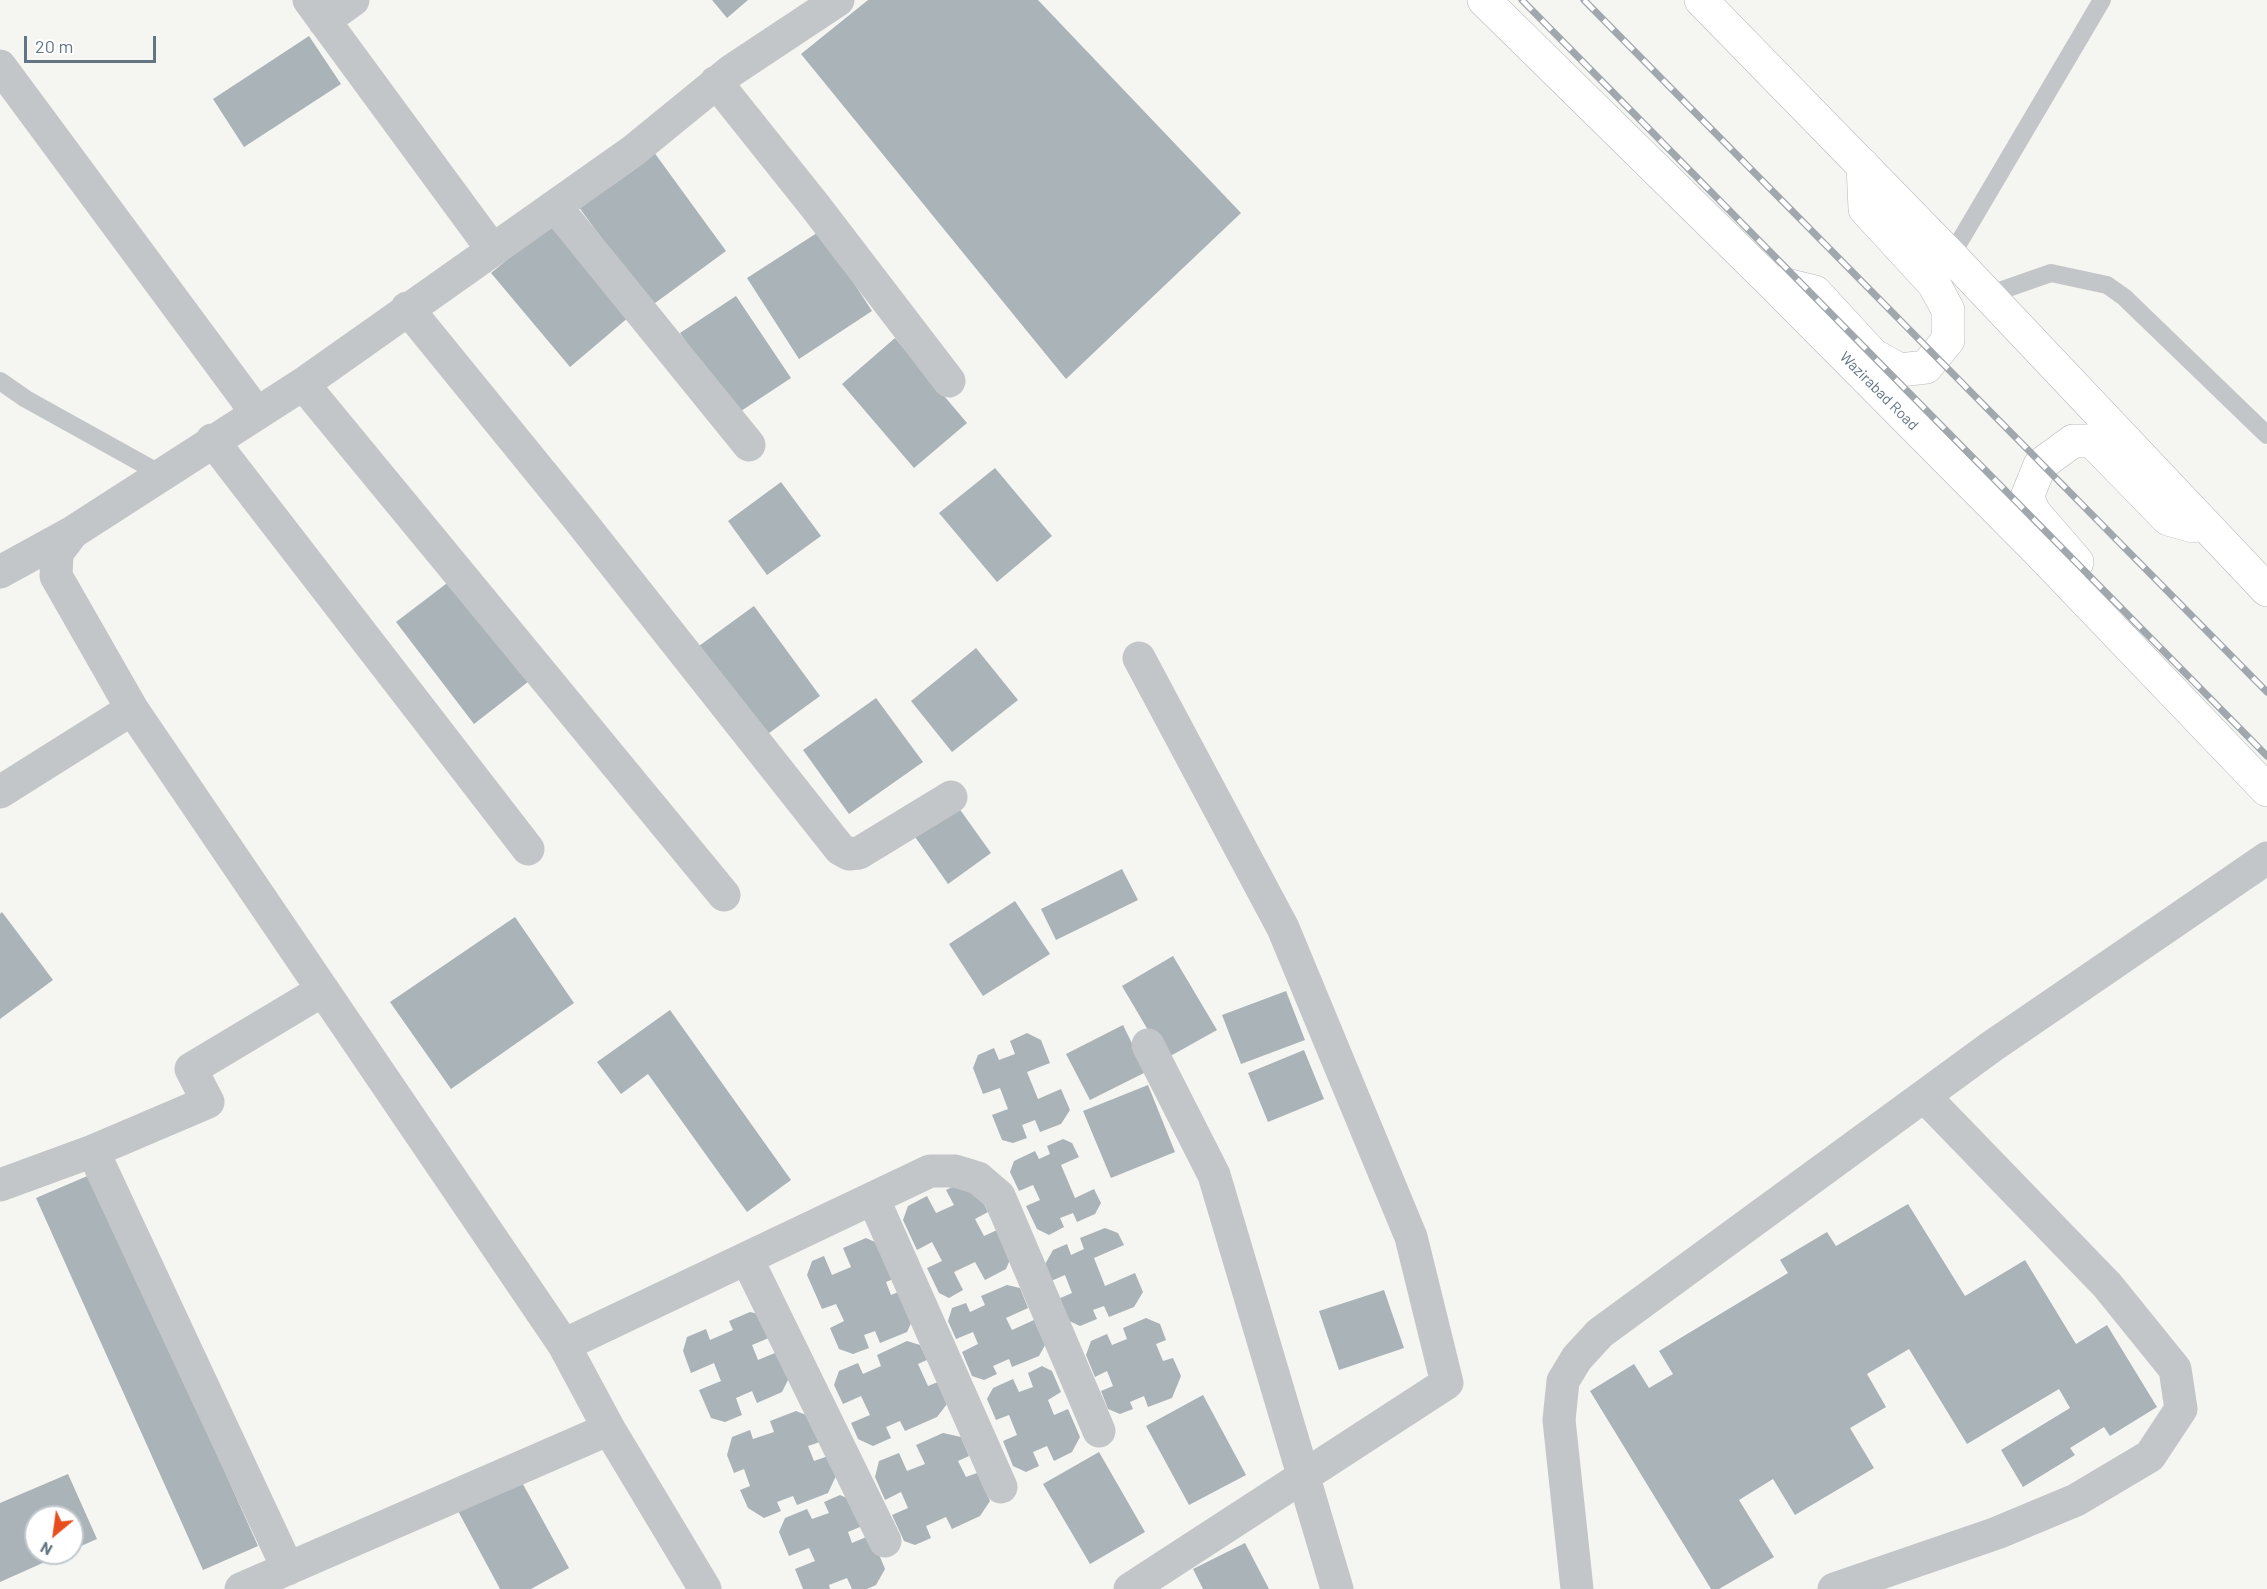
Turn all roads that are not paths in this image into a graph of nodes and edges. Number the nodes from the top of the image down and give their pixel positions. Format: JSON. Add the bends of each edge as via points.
{"nodes":[{"id":1,"x":353,"y":0,"type":"edge"},
{"id":2,"x":838,"y":0,"type":"edge"},
{"id":3,"x":1484,"y":0,"type":"edge"},
{"id":4,"x":1701,"y":0,"type":"edge"},
{"id":5,"x":2102,"y":0,"type":"edge"},
{"id":6,"x":317,"y":10,"type":"edge"},
{"id":7,"x":0,"y":66,"type":"edge"},
{"id":8,"x":716,"y":82,"type":"junction"},
{"id":9,"x":1863,"y":165,"type":"junction"},
{"id":10,"x":555,"y":206,"type":"junction"},
{"id":11,"x":492,"y":249,"type":"junction"},
{"id":12,"x":1951,"y":256,"type":"junction"},
{"id":13,"x":1770,"y":280,"type":"junction"},
{"id":14,"x":1988,"y":295,"type":"junction"},
{"id":15,"x":407,"y":308,"type":"junction"},
{"id":16,"x":0,"y":381,"type":"edge"},
{"id":17,"x":949,"y":381,"type":"dead end"},
{"id":18,"x":303,"y":384,"type":"junction"},
{"id":19,"x":256,"y":412,"type":"junction"},
{"id":20,"x":2267,"y":435,"type":"edge"},
{"id":21,"x":212,"y":440,"type":"junction"},
{"id":22,"x":749,"y":445,"type":"dead end"},
{"id":23,"x":161,"y":474,"type":"junction"},
{"id":24,"x":2208,"y":530,"type":"junction"},
{"id":25,"x":73,"y":532,"type":"junction"},
{"id":26,"x":0,"y":572,"type":"edge"},
{"id":27,"x":2267,"y":590,"type":"edge"},
{"id":28,"x":2098,"y":614,"type":"junction"},
{"id":29,"x":1139,"y":658,"type":"dead end"},
{"id":30,"x":132,"y":709,"type":"junction"},
{"id":31,"x":2267,"y":790,"type":"edge"},
{"id":32,"x":0,"y":792,"type":"edge"},
{"id":33,"x":951,"y":797,"type":"dead end"},
{"id":34,"x":528,"y":849,"type":"dead end"},
{"id":35,"x":2267,"y":858,"type":"edge"},
{"id":36,"x":724,"y":895,"type":"dead end"},
{"id":37,"x":323,"y":990,"type":"junction"},
{"id":38,"x":1148,"y":1045,"type":"dead end"},
{"id":39,"x":1924,"y":1096,"type":"junction"},
{"id":40,"x":93,"y":1151,"type":"junction"},
{"id":41,"x":0,"y":1185,"type":"edge"},
{"id":42,"x":873,"y":1198,"type":"junction"},
{"id":43,"x":747,"y":1259,"type":"junction"},
{"id":44,"x":564,"y":1345,"type":"junction"},
{"id":45,"x":609,"y":1429,"type":"junction"},
{"id":46,"x":1099,"y":1431,"type":"dead end"},
{"id":47,"x":1303,"y":1475,"type":"junction"},
{"id":48,"x":1001,"y":1487,"type":"dead end"},
{"id":49,"x":885,"y":1541,"type":"dead end"},
{"id":50,"x":288,"y":1569,"type":"junction"},
{"id":51,"x":241,"y":1589,"type":"edge"},
{"id":52,"x":705,"y":1589,"type":"edge"},
{"id":53,"x":1130,"y":1589,"type":"edge"},
{"id":54,"x":1337,"y":1589,"type":"edge"},
{"id":55,"x":1577,"y":1589,"type":"edge"},
{"id":56,"x":1834,"y":1589,"type":"edge"}],
"edges":[{"from":1,"to":6,"type":"street"},
{"from":2,"to":8,"type":"street"},
{"from":3,"to":13,"type":"highway","name":"Wazirabad Road"},
{"from":4,"to":9,"type":"highway"},
{"from":5,"to":12,"type":"lane"},
{"from":6,"to":11,"type":"street"},
{"from":7,"to":19,"type":"street"},
{"from":8,"to":10,"type":"street","via":[[633,151]]},
{"from":8,"to":17,"type":"street"},
{"from":9,"to":12,"type":"highway"},
{"from":9,"to":13,"type":"highway","via":[[1865,209],[1934,284],[1948,310],[1948,340],[1926,367],[1900,370],[1873,355],[1815,292]]},
{"from":10,"to":11,"type":"street"},
{"from":10,"to":22,"type":"street"},
{"from":11,"to":15,"type":"street"},
{"from":12,"to":14,"type":"highway"},
{"from":13,"to":28,"type":"highway","name":"Wazirabad Road"},
{"from":14,"to":20,"type":"lane","via":[[2052,273],[2107,285]]},
{"from":14,"to":24,"type":"highway"},
{"from":15,"to":18,"type":"street"},
{"from":15,"to":33,"type":"street","via":[[840,849],[849,854],[859,853]]},
{"from":16,"to":23,"type":"lane"},
{"from":18,"to":19,"type":"street"},
{"from":18,"to":36,"type":"street"},
{"from":19,"to":21,"type":"street"},
{"from":21,"to":23,"type":"street"},
{"from":21,"to":34,"type":"street"},
{"from":23,"to":25,"type":"street"},
{"from":24,"to":27,"type":"highway"},
{"from":24,"to":28,"type":"highway","via":[[2168,519],[2092,441],[2073,441],[2057,451],[2040,465],[2027,496],[2034,512],[2096,584]]},
{"from":25,"to":26,"type":"street"},
{"from":25,"to":30,"type":"street","via":[[57,552],[56,576]]},
{"from":28,"to":31,"type":"highway","name":"Wazirabad Road"},
{"from":29,"to":47,"type":"street","via":[[1283,928],[1411,1238],[1446,1383]]},
{"from":30,"to":32,"type":"street"},
{"from":30,"to":37,"type":"street"},
{"from":35,"to":39,"type":"street"},
{"from":37,"to":40,"type":"street","via":[[191,1069],[208,1102]]},
{"from":37,"to":44,"type":"street"},
{"from":38,"to":47,"type":"street","via":[[1214,1175]]},
{"from":39,"to":55,"type":"street","via":[[1600,1333],[1577,1358],[1563,1381],[1559,1420]]},
{"from":39,"to":56,"type":"street","via":[[2107,1286],[2175,1369],[2181,1408],[2150,1456],[2076,1500],[1997,1533]]},
{"from":40,"to":41,"type":"street"},
{"from":40,"to":50,"type":"street"},
{"from":42,"to":43,"type":"street"},
{"from":42,"to":46,"type":"street","via":[[930,1172],[947,1171],[978,1178],[999,1196]]},
{"from":42,"to":48,"type":"street"},
{"from":43,"to":44,"type":"street"},
{"from":43,"to":49,"type":"street"},
{"from":44,"to":45,"type":"street"},
{"from":45,"to":50,"type":"street"},
{"from":45,"to":52,"type":"street"},
{"from":47,"to":53,"type":"street"},
{"from":47,"to":54,"type":"street"},
{"from":50,"to":51,"type":"street"}]}
